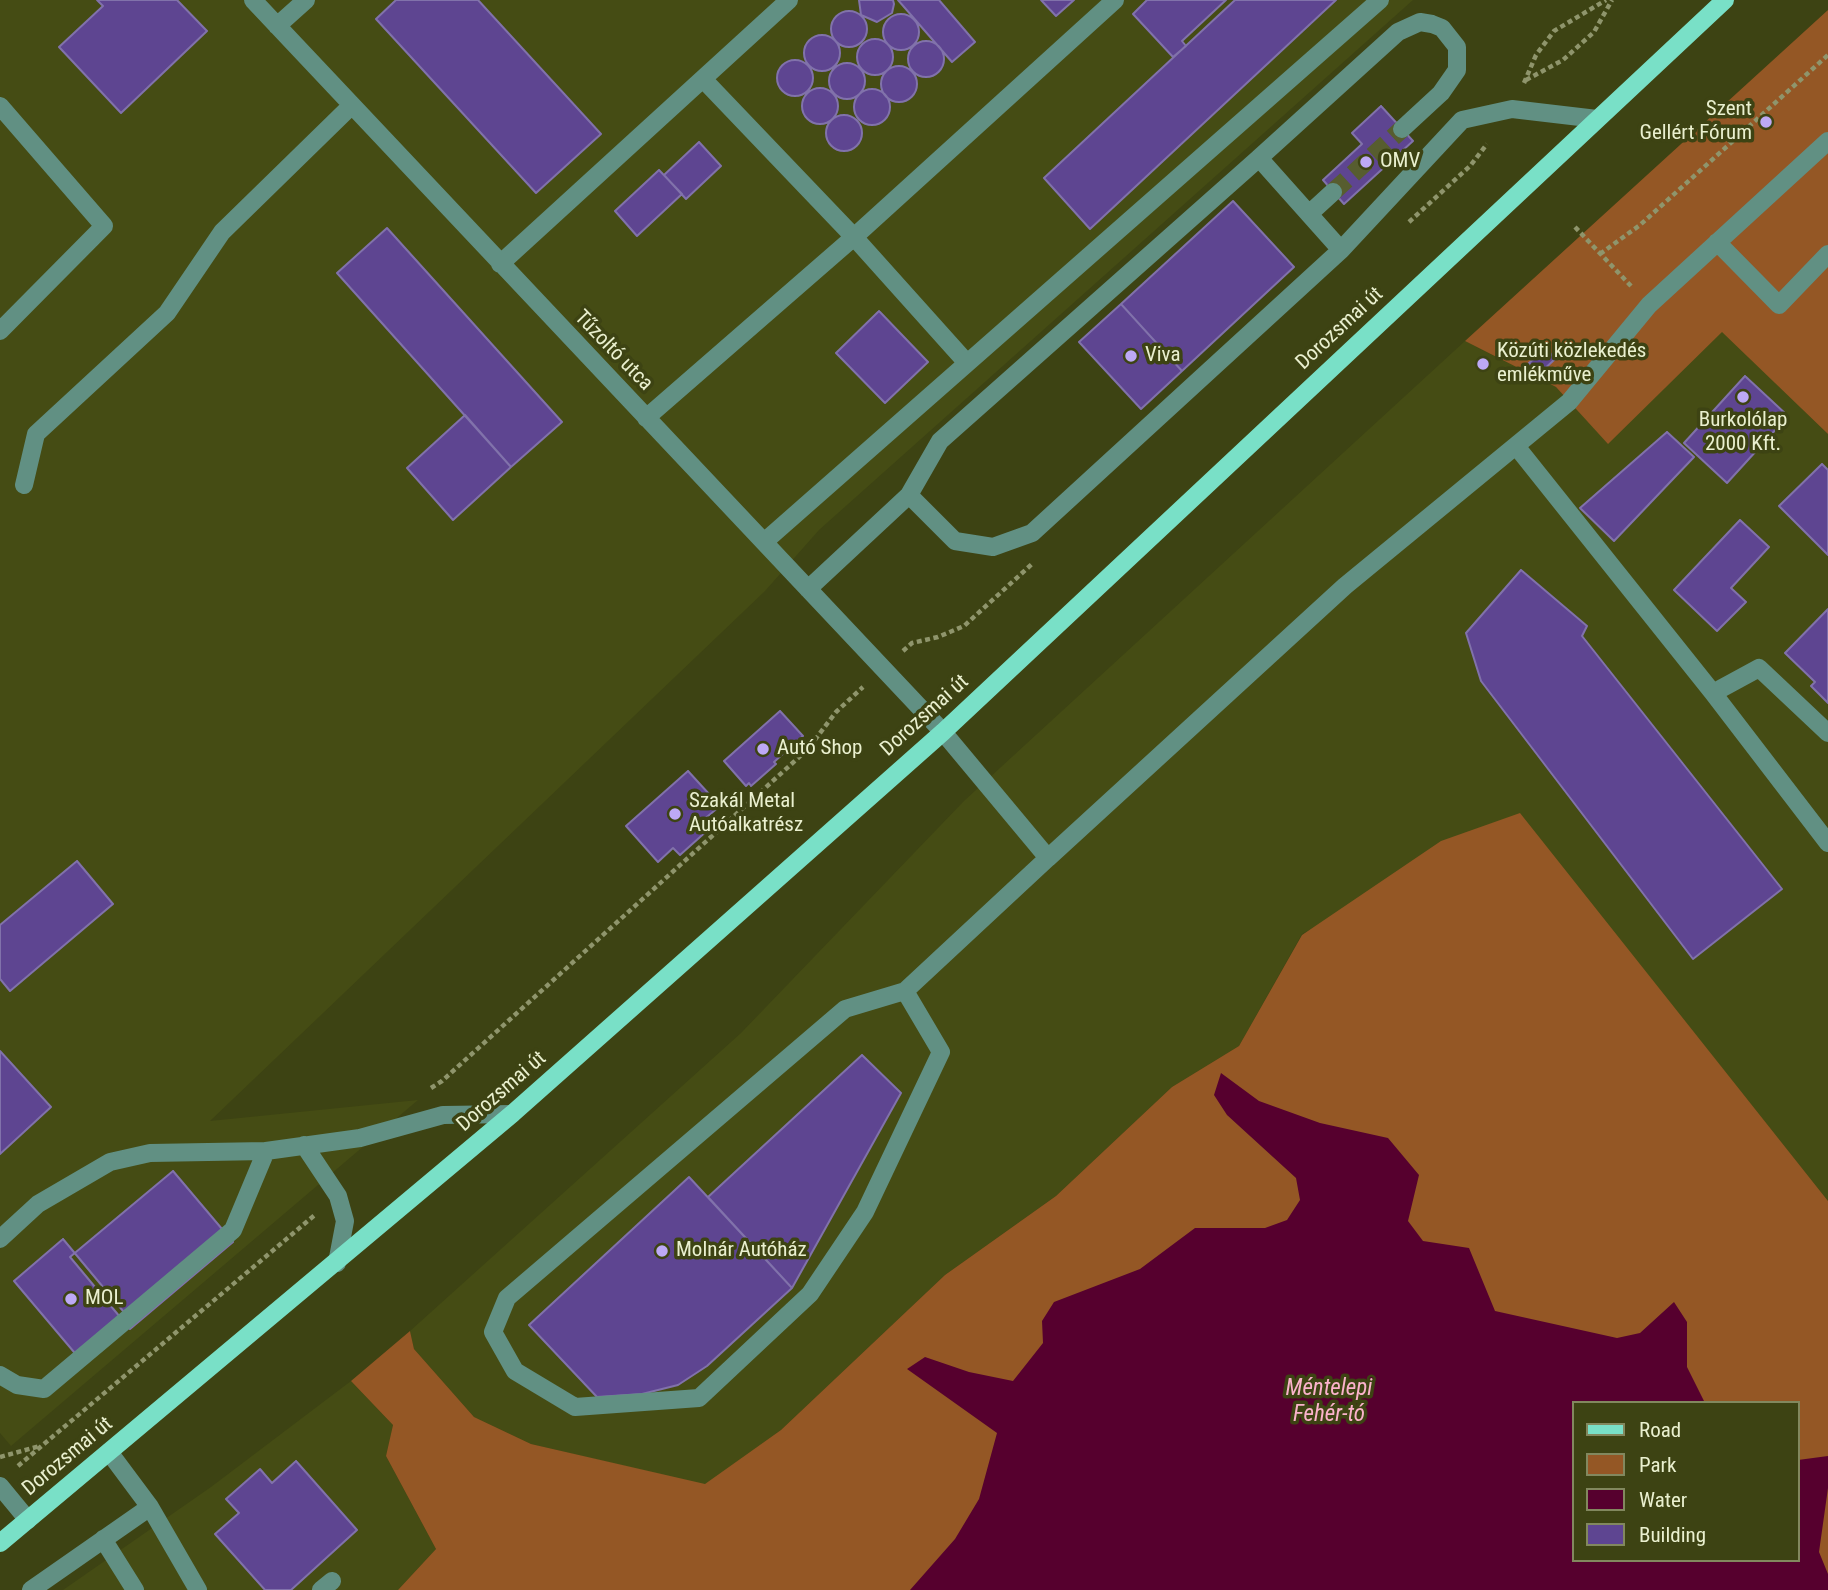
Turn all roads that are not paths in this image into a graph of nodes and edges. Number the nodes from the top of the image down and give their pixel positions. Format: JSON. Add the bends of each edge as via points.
{"nodes":[{"id":1,"x":253,"y":0,"type":"edge"},
{"id":2,"x":306,"y":0,"type":"edge"},
{"id":3,"x":789,"y":0,"type":"edge"},
{"id":4,"x":1115,"y":0,"type":"edge"},
{"id":5,"x":1380,"y":0,"type":"edge"},
{"id":6,"x":1725,"y":0,"type":"edge"},
{"id":7,"x":277,"y":26,"type":"junction"},
{"id":8,"x":703,"y":79,"type":"junction"},
{"id":9,"x":0,"y":106,"type":"edge"},
{"id":10,"x":351,"y":106,"type":"junction"},
{"id":11,"x":1597,"y":119,"type":"junction"},
{"id":12,"x":1402,"y":129,"type":"tunnel mouth"},
{"id":13,"x":1828,"y":141,"type":"edge"},
{"id":14,"x":1259,"y":158,"type":"junction"},
{"id":15,"x":1333,"y":192,"type":"tunnel mouth"},
{"id":16,"x":1309,"y":214,"type":"junction"},
{"id":17,"x":854,"y":237,"type":"junction"},
{"id":18,"x":1717,"y":242,"type":"junction"},
{"id":19,"x":1341,"y":250,"type":"junction"},
{"id":20,"x":1828,"y":254,"type":"edge"},
{"id":21,"x":500,"y":264,"type":"junction"},
{"id":22,"x":0,"y":331,"type":"edge"},
{"id":23,"x":967,"y":363,"type":"junction"},
{"id":24,"x":646,"y":418,"type":"junction"},
{"id":25,"x":1516,"y":446,"type":"junction"},
{"id":26,"x":24,"y":485,"type":"dead end"},
{"id":27,"x":909,"y":495,"type":"junction"},
{"id":28,"x":764,"y":542,"type":"junction"},
{"id":29,"x":808,"y":589,"type":"junction"},
{"id":30,"x":1713,"y":693,"type":"junction"},
{"id":31,"x":943,"y":732,"type":"junction"},
{"id":32,"x":1828,"y":733,"type":"edge"},
{"id":33,"x":1828,"y":843,"type":"edge"},
{"id":34,"x":1048,"y":858,"type":"junction"},
{"id":35,"x":905,"y":991,"type":"junction"},
{"id":36,"x":512,"y":1114,"type":"junction"},
{"id":37,"x":304,"y":1145,"type":"junction"},
{"id":38,"x":266,"y":1151,"type":"junction"},
{"id":39,"x":0,"y":1239,"type":"edge"},
{"id":40,"x":337,"y":1263,"type":"junction"},
{"id":41,"x":0,"y":1376,"type":"edge"},
{"id":42,"x":109,"y":1452,"type":"junction"},
{"id":43,"x":4,"y":1480,"type":"edge"},
{"id":44,"x":150,"y":1507,"type":"junction"},
{"id":45,"x":28,"y":1520,"type":"junction"},
{"id":46,"x":103,"y":1539,"type":"junction"},
{"id":47,"x":0,"y":1543,"type":"edge"},
{"id":48,"x":31,"y":1590,"type":"edge"},
{"id":49,"x":135,"y":1590,"type":"edge"},
{"id":50,"x":198,"y":1590,"type":"edge"}],
"edges":[{"from":1,"to":7,"type":"street","name":"Tűzoltó utca"},
{"from":2,"to":7,"type":"street"},
{"from":3,"to":8,"type":"street"},
{"from":4,"to":17,"type":"street"},
{"from":5,"to":23,"type":"street"},
{"from":6,"to":11,"type":"main road","name":"Dorozsmai út"},
{"from":7,"to":10,"type":"street","name":"Tűzoltó utca"},
{"from":8,"to":17,"type":"street"},
{"from":8,"to":21,"type":"street"},
{"from":9,"to":22,"type":"street","via":[[104,226]]},
{"from":10,"to":21,"type":"street","name":"Tűzoltó utca"},
{"from":10,"to":26,"type":"street","via":[[222,232],[167,313],[36,435]]},
{"from":11,"to":19,"type":"street","via":[[1512,109],[1462,120]]},
{"from":11,"to":31,"type":"main road","name":"Dorozsmai út"},
{"from":12,"to":14,"type":"street","via":[[1441,93],[1457,70],[1457,47],[1442,28],[1432,24],[1420,22],[1398,32]]},
{"from":13,"to":18,"type":"street"},
{"from":14,"to":16,"type":"street"},
{"from":14,"to":27,"type":"street","via":[[940,441]]},
{"from":15,"to":16,"type":"street"},
{"from":16,"to":19,"type":"street"},
{"from":17,"to":23,"type":"street"},
{"from":17,"to":24,"type":"street"},
{"from":18,"to":20,"type":"street","via":[[1779,305]]},
{"from":18,"to":25,"type":"street","via":[[1649,305],[1569,402]]},
{"from":19,"to":27,"type":"street","via":[[1032,534],[993,547],[955,541]]},
{"from":21,"to":24,"type":"street","name":"Tűzoltó utca"},
{"from":23,"to":28,"type":"street"},
{"from":24,"to":28,"type":"street","name":"Tűzoltó utca"},
{"from":25,"to":30,"type":"street"},
{"from":25,"to":34,"type":"street","via":[[1345,586]]},
{"from":27,"to":29,"type":"street"},
{"from":28,"to":29,"type":"street","name":"Tűzoltó utca"},
{"from":29,"to":31,"type":"street","name":"Tűzoltó utca"},
{"from":30,"to":32,"type":"street","via":[[1759,668]]},
{"from":30,"to":33,"type":"street"},
{"from":31,"to":34,"type":"street","name":"Tűzoltó utca"},
{"from":31,"to":36,"type":"main road","name":"Dorozsmai út"},
{"from":34,"to":35,"type":"street"},
{"from":35,"to":35,"type":"street","via":[[845,1009],[507,1298],[494,1332],[515,1371],[575,1407],[699,1398],[810,1294],[865,1212],[941,1052]]},
{"from":36,"to":37,"type":"street","via":[[443,1115],[360,1138]]},
{"from":36,"to":40,"type":"main road","name":"Dorozsmai út"},
{"from":37,"to":38,"type":"street"},
{"from":37,"to":40,"type":"street","via":[[338,1196],[345,1221]]},
{"from":38,"to":39,"type":"street","via":[[150,1153],[110,1162],[38,1204]]},
{"from":38,"to":41,"type":"street","via":[[233,1230],[44,1389],[17,1385]]},
{"from":40,"to":42,"type":"main road","name":"Dorozsmai út"},
{"from":42,"to":44,"type":"street"},
{"from":42,"to":45,"type":"main road","name":"Dorozsmai út"},
{"from":43,"to":45,"type":"street"},
{"from":44,"to":46,"type":"street"},
{"from":44,"to":50,"type":"street"},
{"from":45,"to":47,"type":"main road","name":"Dorozsmai út"},
{"from":46,"to":48,"type":"street"},
{"from":46,"to":49,"type":"street"}]}
